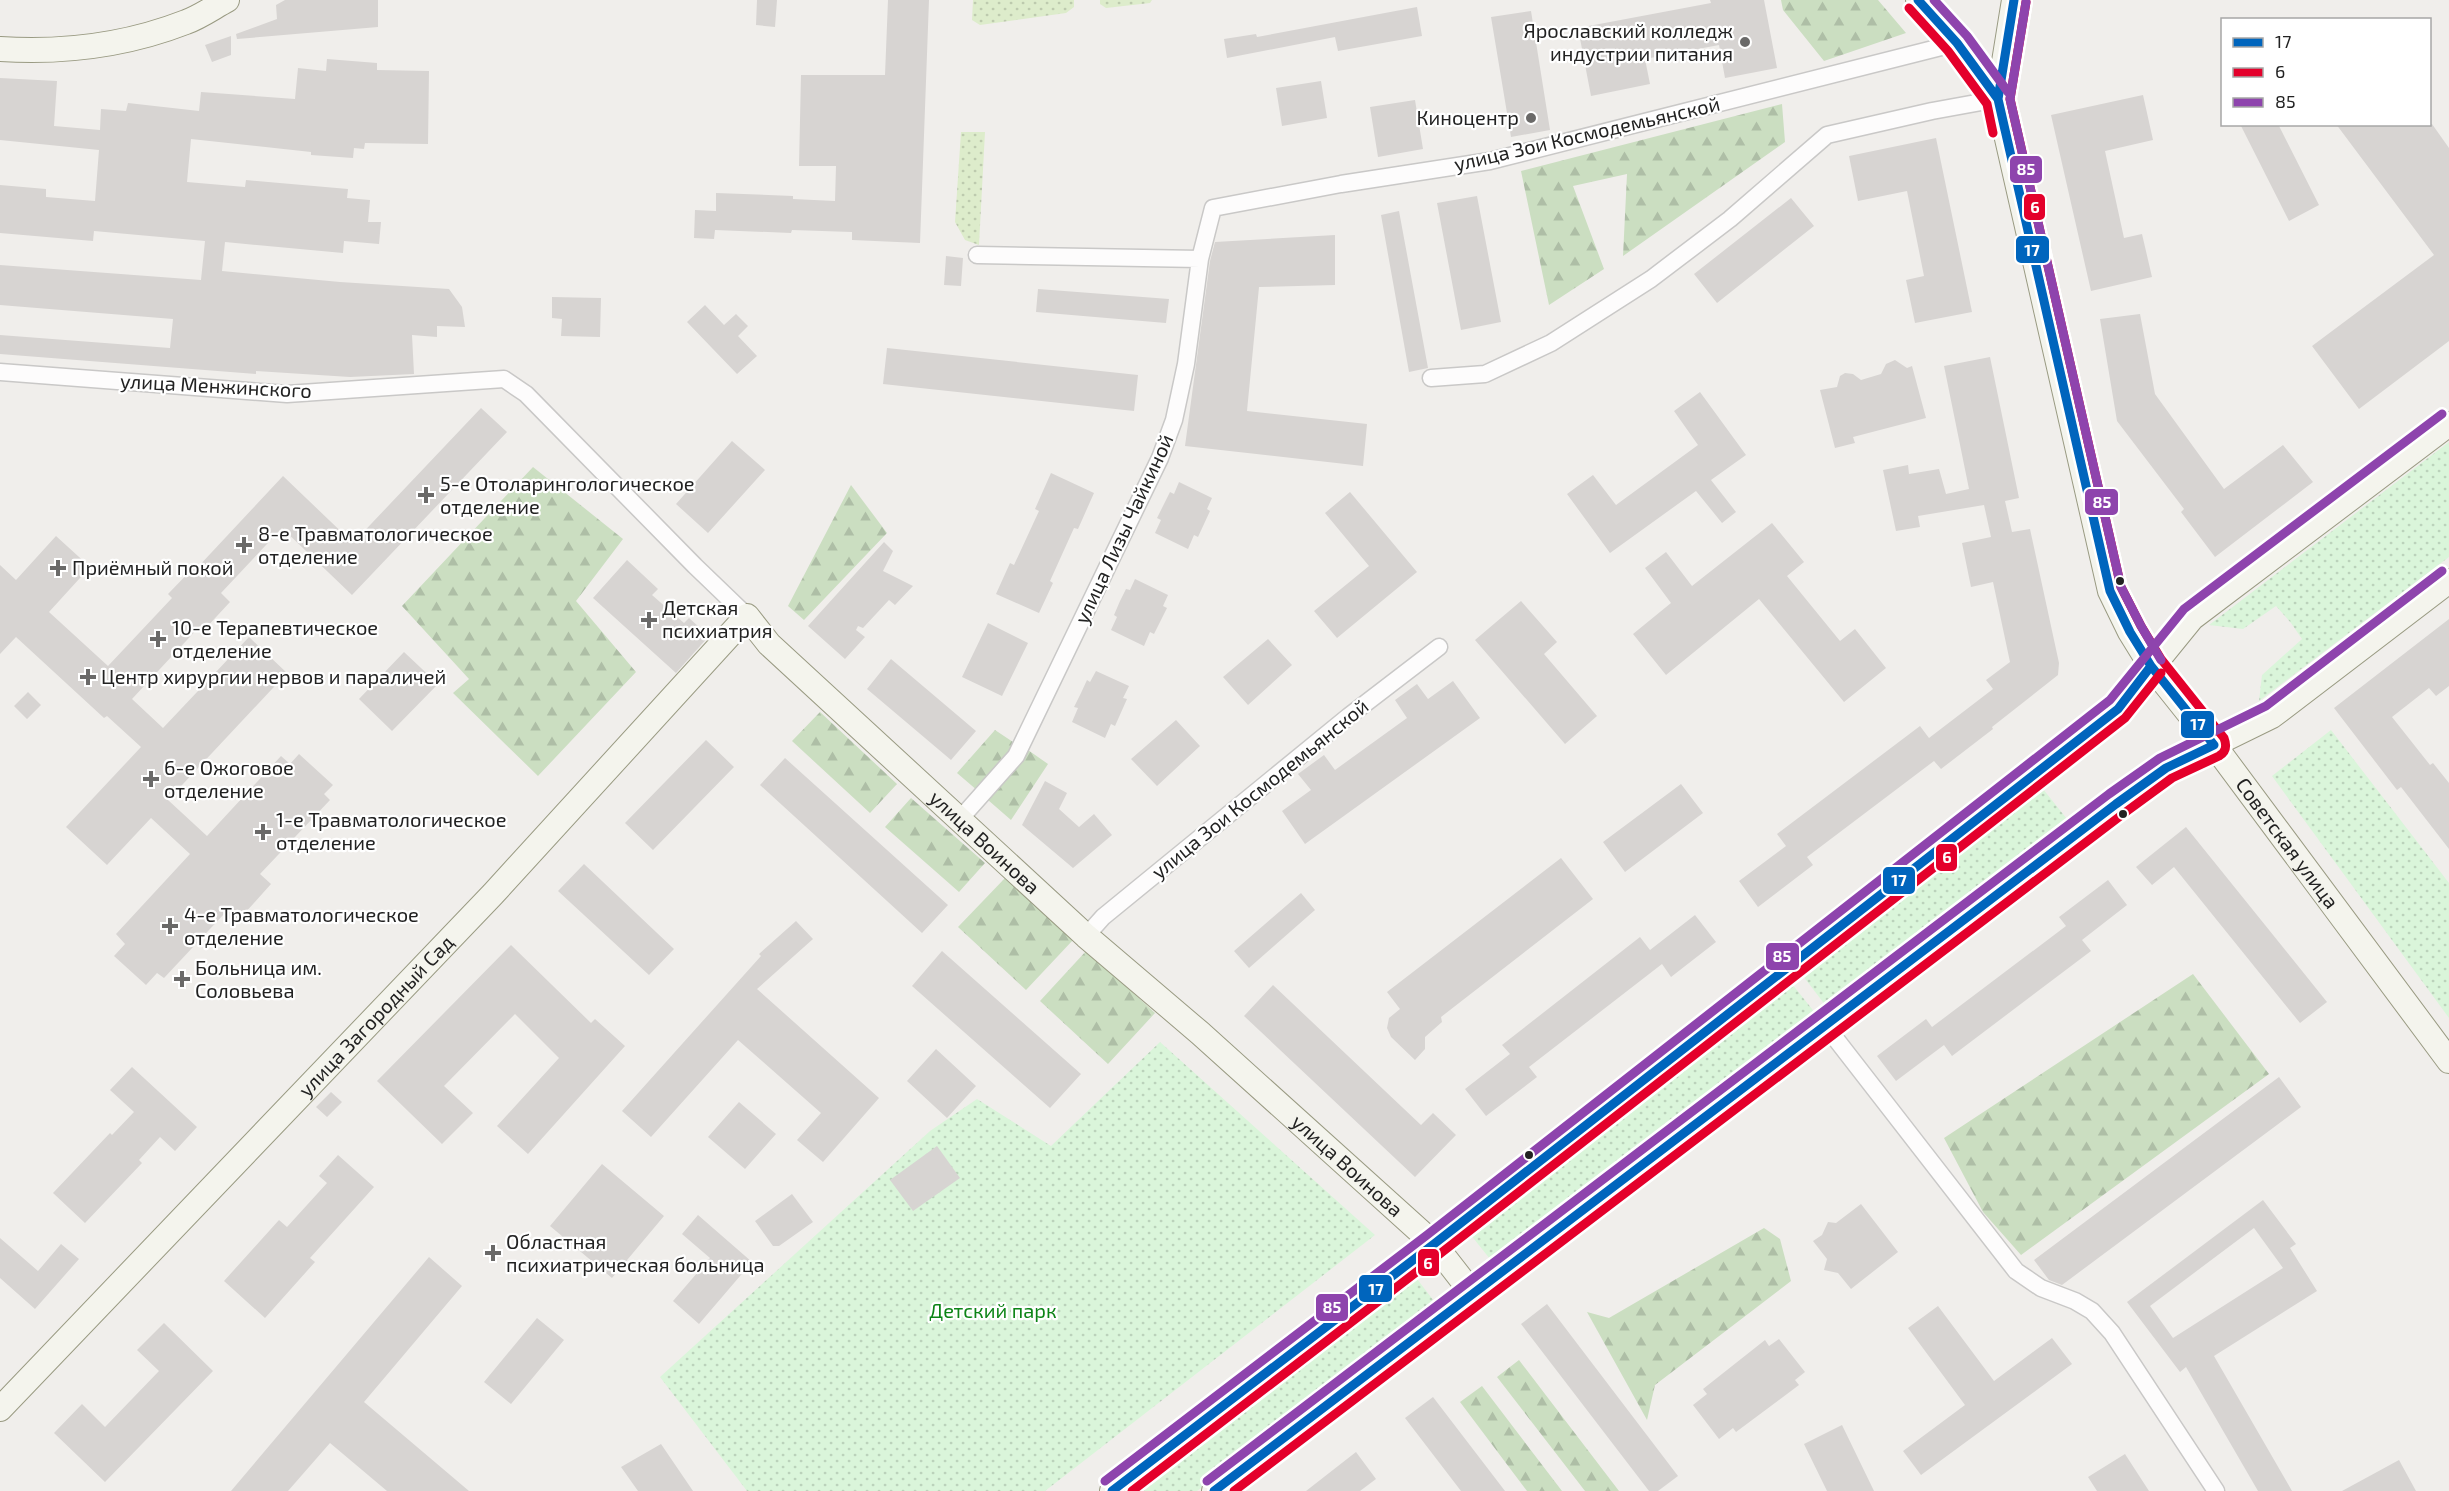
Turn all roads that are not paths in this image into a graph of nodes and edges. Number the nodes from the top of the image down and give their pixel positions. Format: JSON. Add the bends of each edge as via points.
{"nodes":[{"id":1,"x":227,"y":0,"type":"edge"},
{"id":2,"x":1918,"y":0,"type":"edge"},
{"id":3,"x":2014,"y":0,"type":"edge"},
{"id":4,"x":1957,"y":43,"type":"junction"},
{"id":5,"x":0,"y":49,"type":"edge"},
{"id":6,"x":1998,"y":99,"type":"junction"},
{"id":7,"x":1213,"y":208,"type":"joint"},
{"id":8,"x":977,"y":255,"type":"dead end"},
{"id":9,"x":1200,"y":259,"type":"junction"},
{"id":10,"x":0,"y":372,"type":"edge"},
{"id":11,"x":1431,"y":378,"type":"dead end"},
{"id":12,"x":504,"y":379,"type":"joint"},
{"id":13,"x":2449,"y":424,"type":"edge"},
{"id":14,"x":2449,"y":581,"type":"edge"},
{"id":15,"x":747,"y":616,"type":"junction"},
{"id":16,"x":1439,"y":647,"type":"dead end"},
{"id":17,"x":2151,"y":666,"type":"junction"},
{"id":18,"x":2214,"y":745,"type":"junction"},
{"id":19,"x":960,"y":819,"type":"junction"},
{"id":20,"x":1086,"y":936,"type":"junction"},
{"id":21,"x":1825,"y":1025,"type":"junction"},
{"id":22,"x":2449,"y":1061,"type":"edge"},
{"id":23,"x":1434,"y":1244,"type":"junction"},
{"id":24,"x":1473,"y":1294,"type":"junction"},
{"id":25,"x":0,"y":1409,"type":"edge"},
{"id":26,"x":1112,"y":1491,"type":"edge"},
{"id":27,"x":1214,"y":1491,"type":"edge"},
{"id":28,"x":2216,"y":1491,"type":"edge"}],
"edges":[{"from":1,"to":5,"type":"main road","via":[[189,21],[106,44],[42,52]]},
{"from":2,"to":4,"type":"main road","name":"Советская улица"},
{"from":3,"to":6,"type":"main road","name":"Советская улица"},
{"from":4,"to":6,"type":"main road","name":"Советская улица"},
{"from":4,"to":7,"type":"street","name":"улица Зои Космодемьянской","via":[[1490,161]]},
{"from":6,"to":11,"type":"street","via":[[1827,135],[1730,219],[1651,279],[1551,343],[1485,374]]},
{"from":6,"to":17,"type":"main road","name":"Советская улица","via":[[2110,591]]},
{"from":7,"to":9,"type":"street","name":"улица Лизы Чайкиной"},
{"from":8,"to":9,"type":"street"},
{"from":9,"to":19,"type":"street","name":"улица Лизы Чайкиной","via":[[1186,364],[1174,420],[1160,458],[1016,756]]},
{"from":10,"to":12,"type":"street","name":"улица Менжинского","via":[[287,394]]},
{"from":12,"to":15,"type":"street","name":"улица Воинова","via":[[526,394]]},
{"from":13,"to":17,"type":"main road","via":[[2192,618]]},
{"from":14,"to":18,"type":"main road","via":[[2272,716]]},
{"from":15,"to":19,"type":"main road","name":"улица Воинова","via":[[769,644]]},
{"from":15,"to":25,"type":"main road","name":"улица Загородный Сад","via":[[493,894]]},
{"from":16,"to":20,"type":"street","name":"улица Зои Космодемьянской","via":[[1103,917]]},
{"from":17,"to":18,"type":"main road","name":"Советская улица"},
{"from":17,"to":23,"type":"main road","via":[[2118,709]]},
{"from":18,"to":21,"type":"main road","via":[[2166,768]]},
{"from":18,"to":22,"type":"main road","name":"Советская улица"},
{"from":19,"to":20,"type":"main road","name":"улица Воинова"},
{"from":20,"to":23,"type":"main road","name":"улица Воинова"},
{"from":21,"to":24,"type":"main road"},
{"from":21,"to":28,"type":"street","via":[[2016,1271],[2041,1288],[2075,1300],[2092,1311],[2112,1333]]},
{"from":23,"to":24,"type":"main road","name":"улица Воинова"},
{"from":23,"to":26,"type":"main road"},
{"from":24,"to":27,"type":"main road"}]}
